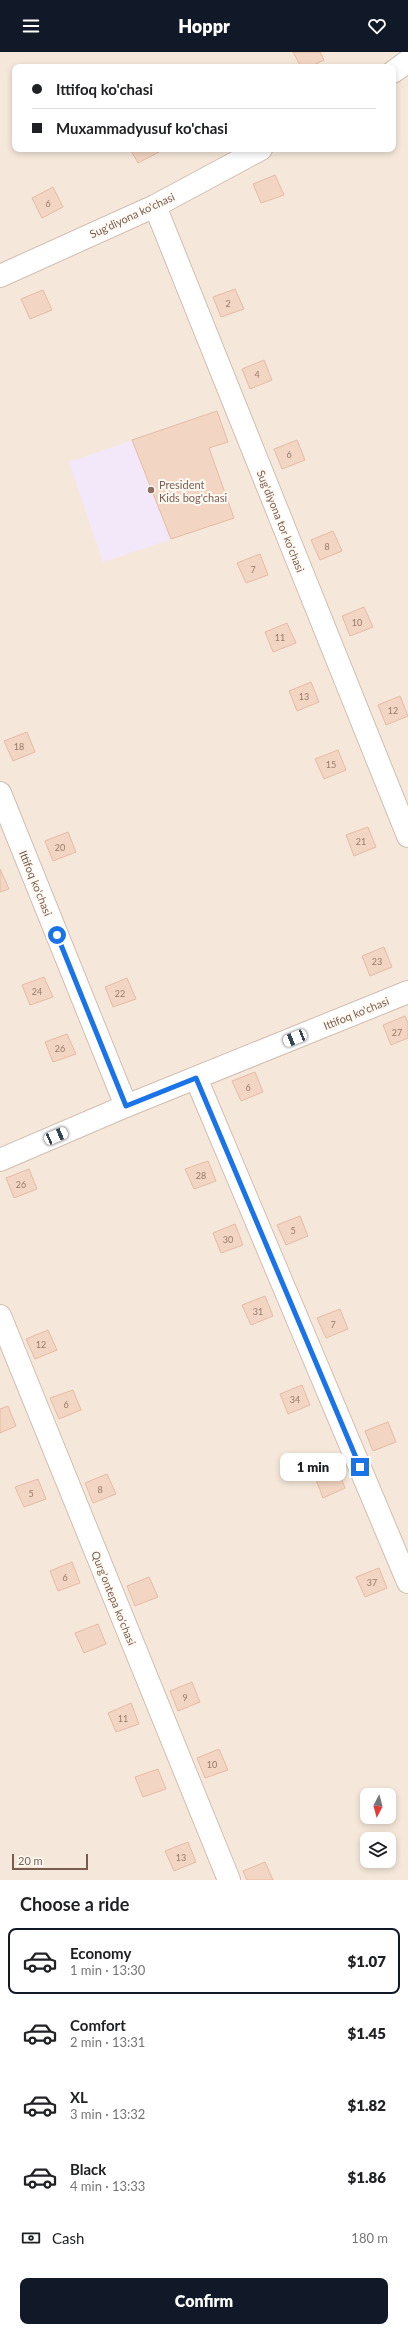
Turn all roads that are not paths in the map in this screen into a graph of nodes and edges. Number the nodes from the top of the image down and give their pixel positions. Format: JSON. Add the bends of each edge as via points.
{"nodes":[{"id":1,"x":408,"y":61,"type":"edge"},
{"id":2,"x":396,"y":70,"type":"edge"},
{"id":3,"x":255,"y":152,"type":"edge"},
{"id":4,"x":155,"y":206,"type":"junction"},
{"id":5,"x":0,"y":276,"type":"edge"},
{"id":6,"x":0,"y":793,"type":"edge"},
{"id":7,"x":408,"y":836,"type":"edge"},
{"id":8,"x":408,"y":992,"type":"edge"},
{"id":9,"x":196,"y":1078,"type":"junction"},
{"id":10,"x":126,"y":1106,"type":"junction"},
{"id":11,"x":0,"y":1160,"type":"edge"},
{"id":12,"x":0,"y":1316,"type":"edge"},
{"id":13,"x":408,"y":1582,"type":"edge"},
{"id":14,"x":229,"y":1880,"type":"edge"}],
"edges":[{"from":1,"to":2,"type":"street"},
{"from":3,"to":4,"type":"street","name":"Sug'diyona ko'chasi"},
{"from":4,"to":5,"type":"street","name":"Sug'diyona ko'chasi"},
{"from":4,"to":7,"type":"street","name":"Sug'diyona tor ko'chasi"},
{"from":6,"to":10,"type":"street","name":"Ittifoq ko'chasi"},
{"from":8,"to":9,"type":"street","name":"Ittifoq ko'chasi"},
{"from":9,"to":10,"type":"street","name":"Ittifoq ko'chasi"},
{"from":9,"to":13,"type":"street"},
{"from":10,"to":11,"type":"street","name":"Ittifoq ko'chasi"},
{"from":12,"to":14,"type":"street","name":"Qurg'ontepa ko'chasi"}]}
